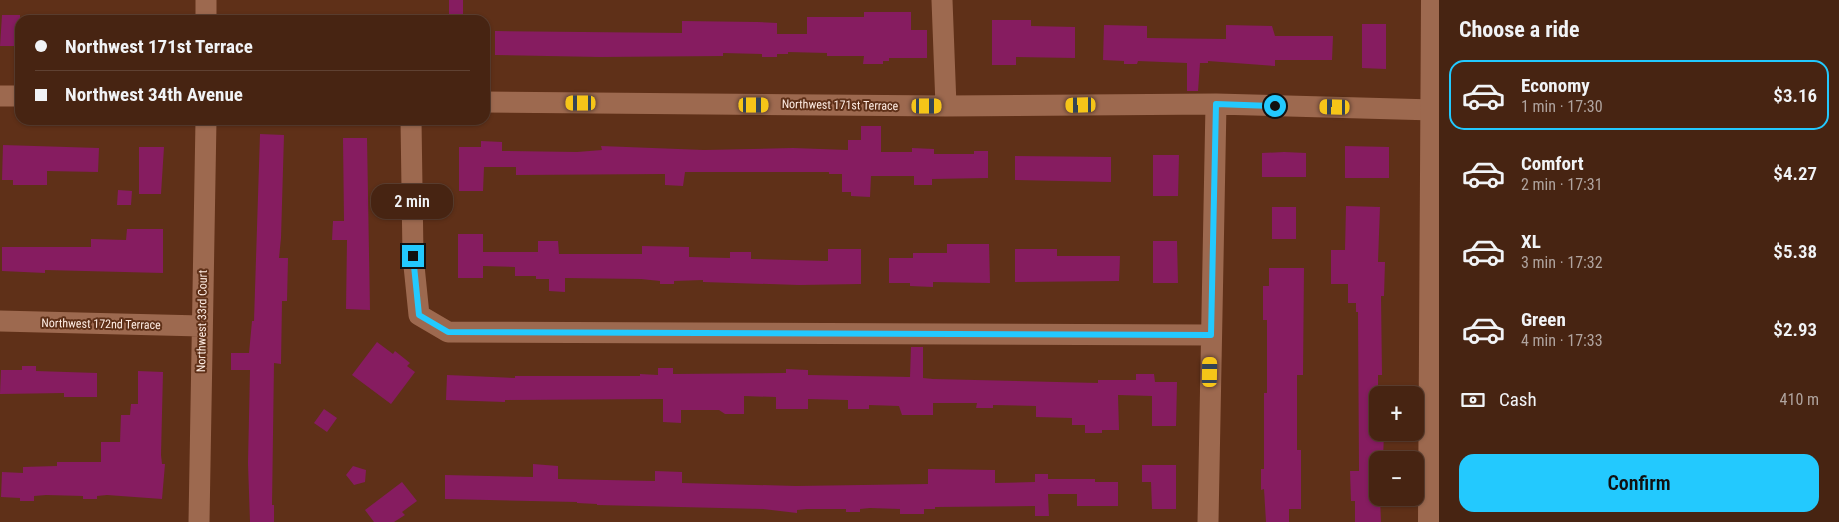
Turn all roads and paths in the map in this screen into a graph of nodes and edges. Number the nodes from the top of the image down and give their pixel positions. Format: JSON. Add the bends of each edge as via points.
{"nodes":[{"id":1,"x":206,"y":0,"type":"edge"},
{"id":2,"x":942,"y":0,"type":"edge"},
{"id":3,"x":1435,"y":0,"type":"edge"},
{"id":4,"x":206,"y":15,"type":"edge"},
{"id":5,"x":0,"y":96,"type":"edge"},
{"id":6,"x":15,"y":96,"type":"edge"},
{"id":7,"x":490,"y":102,"type":"edge"},
{"id":8,"x":1216,"y":104,"type":"junction"},
{"id":9,"x":946,"y":106,"type":"junction"},
{"id":10,"x":1434,"y":110,"type":"junction"},
{"id":11,"x":206,"y":125,"type":"edge"},
{"id":12,"x":411,"y":125,"type":"edge"},
{"id":13,"x":0,"y":321,"type":"edge"},
{"id":14,"x":201,"y":326,"type":"junction"},
{"id":15,"x":1211,"y":335,"type":"junction"},
{"id":16,"x":1436,"y":339,"type":"edge"},
{"id":17,"x":198,"y":522,"type":"edge"},
{"id":18,"x":1208,"y":522,"type":"edge"},
{"id":19,"x":1432,"y":522,"type":"edge"}],
"edges":[{"from":1,"to":4,"type":"street"},
{"from":2,"to":9,"type":"street"},
{"from":3,"to":10,"type":"main road"},
{"from":5,"to":6,"type":"street"},
{"from":7,"to":9,"type":"street","name":"Northwest 171st Terrace"},
{"from":8,"to":9,"type":"street","name":"Northwest 171st Terrace"},
{"from":8,"to":10,"type":"street","name":"Northwest 171st Terrace"},
{"from":8,"to":15,"type":"street"},
{"from":10,"to":16,"type":"main road"},
{"from":11,"to":14,"type":"street","name":"Northwest 33rd Court"},
{"from":12,"to":15,"type":"street","via":[[413,256],[419,315],[448,332]]},
{"from":13,"to":14,"type":"street","name":"Northwest 172nd Terrace"},
{"from":14,"to":17,"type":"street","name":"Northwest 33rd Court"},
{"from":15,"to":18,"type":"street"},
{"from":16,"to":19,"type":"main road"}]}
